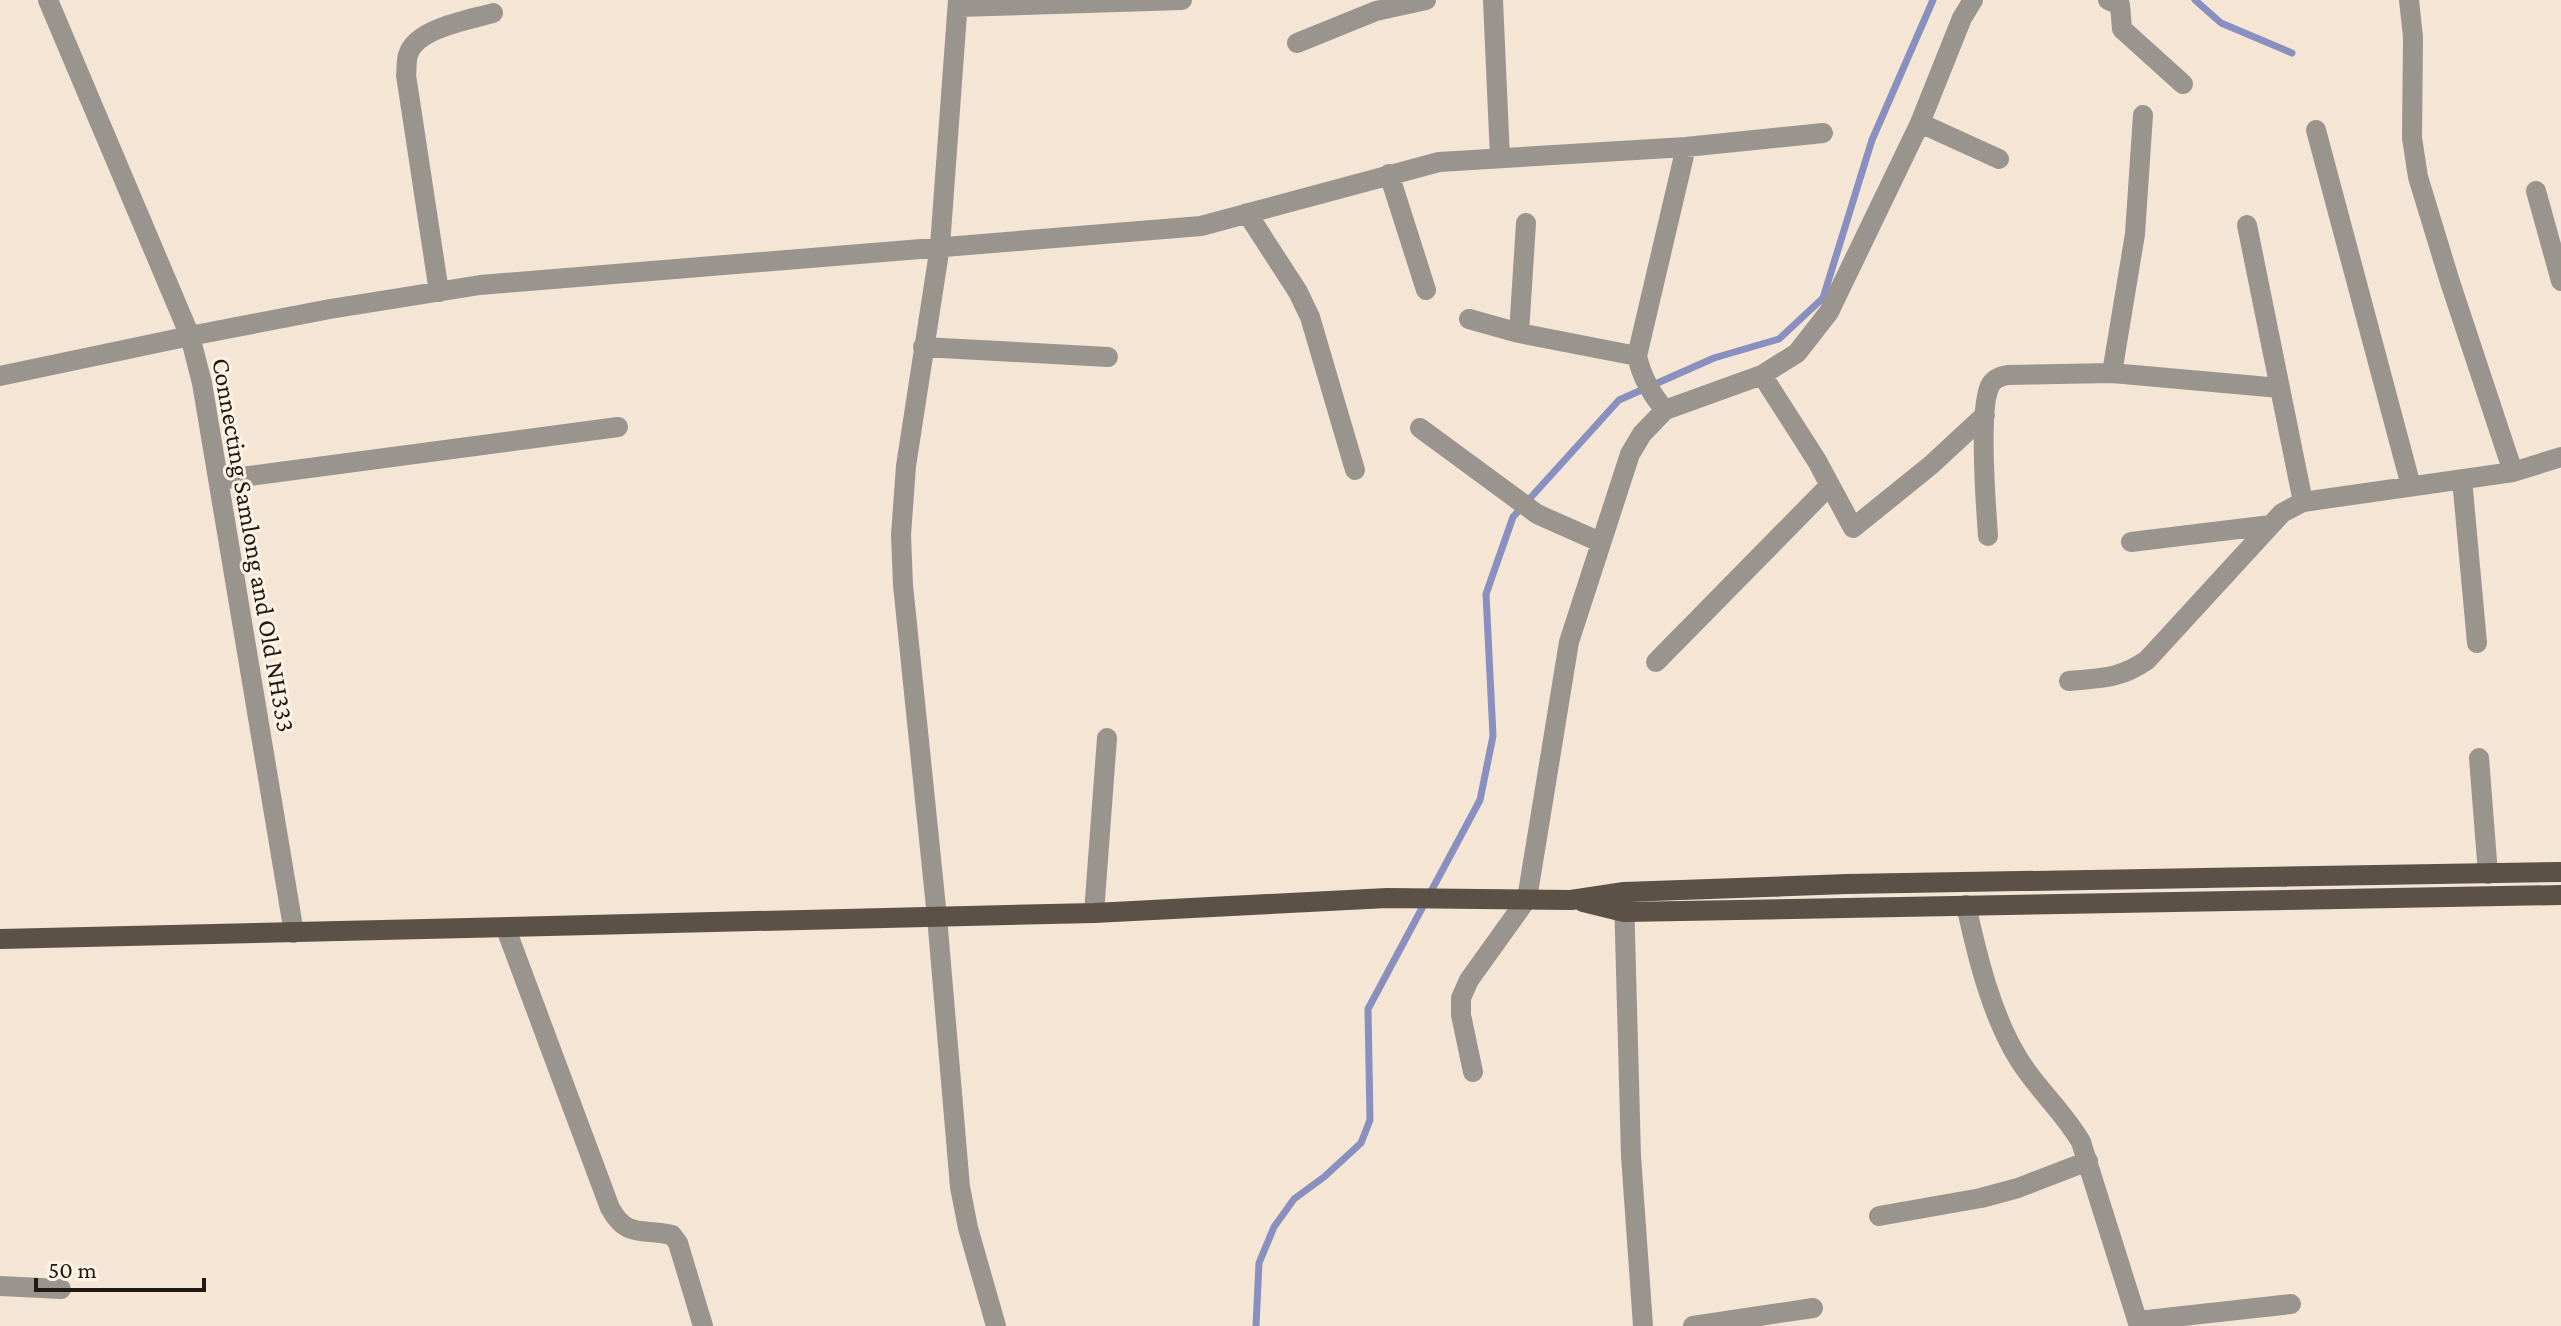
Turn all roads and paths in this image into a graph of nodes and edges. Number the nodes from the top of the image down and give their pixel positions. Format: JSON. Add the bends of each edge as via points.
{"nodes":[{"id":1,"x":48,"y":0,"type":"edge"},
{"id":2,"x":1182,"y":0,"type":"edge"},
{"id":3,"x":1426,"y":0,"type":"edge"},
{"id":4,"x":1493,"y":0,"type":"edge"},
{"id":5,"x":1973,"y":0,"type":"edge"},
{"id":6,"x":2108,"y":0,"type":"edge"},
{"id":7,"x":2409,"y":0,"type":"edge"},
{"id":8,"x":958,"y":4,"type":"edge"},
{"id":9,"x":1375,"y":6,"type":"edge"},
{"id":10,"x":493,"y":13,"type":"dead end"},
{"id":11,"x":1297,"y":43,"type":"dead end"},
{"id":12,"x":2183,"y":84,"type":"dead end"},
{"id":13,"x":2143,"y":115,"type":"dead end"},
{"id":14,"x":1920,"y":123,"type":"junction"},
{"id":15,"x":2316,"y":130,"type":"dead end"},
{"id":16,"x":1823,"y":133,"type":"dead end"},
{"id":17,"x":1686,"y":147,"type":"junction"},
{"id":18,"x":1500,"y":158,"type":"junction"},
{"id":19,"x":1999,"y":159,"type":"dead end"},
{"id":20,"x":1389,"y":174,"type":"junction"},
{"id":21,"x":2536,"y":191,"type":"dead end"},
{"id":22,"x":1247,"y":213,"type":"junction"},
{"id":23,"x":1526,"y":223,"type":"dead end"},
{"id":24,"x":2247,"y":225,"type":"dead end"},
{"id":25,"x":940,"y":246,"type":"junction"},
{"id":26,"x":2561,"y":281,"type":"edge"},
{"id":27,"x":1426,"y":290,"type":"dead end"},
{"id":28,"x":439,"y":292,"type":"junction"},
{"id":29,"x":1469,"y":319,"type":"dead end"},
{"id":30,"x":1519,"y":333,"type":"junction"},
{"id":31,"x":190,"y":336,"type":"junction"},
{"id":32,"x":923,"y":347,"type":"junction"},
{"id":33,"x":1108,"y":357,"type":"dead end"},
{"id":34,"x":1638,"y":363,"type":"junction"},
{"id":35,"x":2112,"y":373,"type":"junction"},
{"id":36,"x":1762,"y":375,"type":"junction"},
{"id":37,"x":0,"y":376,"type":"edge"},
{"id":38,"x":2280,"y":388,"type":"junction"},
{"id":39,"x":1659,"y":402,"type":"junction"},
{"id":40,"x":1985,"y":415,"type":"junction"},
{"id":41,"x":618,"y":427,"type":"dead end"},
{"id":42,"x":1420,"y":428,"type":"dead end"},
{"id":43,"x":2561,"y":457,"type":"edge"},
{"id":44,"x":1355,"y":470,"type":"dead end"},
{"id":45,"x":2513,"y":472,"type":"junction"},
{"id":46,"x":2462,"y":479,"type":"junction"},
{"id":47,"x":219,"y":480,"type":"junction"},
{"id":48,"x":1830,"y":485,"type":"junction"},
{"id":49,"x":2411,"y":486,"type":"junction"},
{"id":50,"x":2303,"y":502,"type":"junction"},
{"id":51,"x":2271,"y":525,"type":"junction"},
{"id":52,"x":1988,"y":536,"type":"dead end"},
{"id":53,"x":1600,"y":542,"type":"junction"},
{"id":54,"x":2131,"y":542,"type":"dead end"},
{"id":55,"x":2477,"y":643,"type":"dead end"},
{"id":56,"x":1656,"y":662,"type":"dead end"},
{"id":57,"x":2069,"y":681,"type":"dead end"},
{"id":58,"x":1107,"y":738,"type":"dead end"},
{"id":59,"x":2479,"y":758,"type":"dead end"},
{"id":60,"x":2561,"y":872,"type":"edge"},
{"id":61,"x":2488,"y":874,"type":"junction"},
{"id":62,"x":2561,"y":895,"type":"edge"},
{"id":63,"x":1527,"y":899,"type":"junction"},
{"id":64,"x":1624,"y":902,"type":"junction"},
{"id":65,"x":1966,"y":905,"type":"junction"},
{"id":66,"x":1094,"y":913,"type":"junction"},
{"id":67,"x":937,"y":917,"type":"junction"},
{"id":68,"x":506,"y":929,"type":"junction"},
{"id":69,"x":294,"y":933,"type":"junction"},
{"id":70,"x":0,"y":939,"type":"edge"},
{"id":71,"x":1473,"y":1072,"type":"dead end"},
{"id":72,"x":2088,"y":1161,"type":"junction"},
{"id":73,"x":1879,"y":1216,"type":"dead end"},
{"id":74,"x":0,"y":1286,"type":"edge"},
{"id":75,"x":61,"y":1289,"type":"dead end"},
{"id":76,"x":2291,"y":1304,"type":"dead end"},
{"id":77,"x":1813,"y":1308,"type":"dead end"},
{"id":78,"x":2138,"y":1323,"type":"edge"},
{"id":79,"x":703,"y":1326,"type":"edge"},
{"id":80,"x":996,"y":1326,"type":"edge"},
{"id":81,"x":1643,"y":1326,"type":"edge"},
{"id":82,"x":1693,"y":1326,"type":"edge"}],
"edges":[{"from":1,"to":31,"type":"street","name":"Connecting Samlong and Old NH333"},
{"from":2,"to":8,"type":"street"},
{"from":3,"to":9,"type":"street"},
{"from":4,"to":18,"type":"street"},
{"from":5,"to":14,"type":"street"},
{"from":6,"to":12,"type":"street","via":[[2120,5],[2122,29]]},
{"from":7,"to":45,"type":"street","via":[[2412,138],[2418,177]]},
{"from":8,"to":25,"type":"street"},
{"from":9,"to":11,"type":"street"},
{"from":10,"to":28,"type":"street","via":[[427,33],[408,54],[406,75]]},
{"from":13,"to":35,"type":"street","via":[[2135,234]]},
{"from":14,"to":19,"type":"street"},
{"from":14,"to":36,"type":"street","via":[[1829,312],[1797,353]]},
{"from":15,"to":49,"type":"street"},
{"from":16,"to":17,"type":"street"},
{"from":17,"to":18,"type":"street"},
{"from":17,"to":34,"type":"street"},
{"from":18,"to":20,"type":"street","via":[[1439,162]]},
{"from":20,"to":22,"type":"street"},
{"from":20,"to":27,"type":"street"},
{"from":21,"to":26,"type":"street"},
{"from":22,"to":25,"type":"street","via":[[1201,226]]},
{"from":22,"to":44,"type":"street","via":[[1310,317]]},
{"from":23,"to":30,"type":"street"},
{"from":24,"to":38,"type":"street"},
{"from":25,"to":28,"type":"street"},
{"from":25,"to":32,"type":"street"},
{"from":28,"to":31,"type":"street"},
{"from":29,"to":30,"type":"street"},
{"from":30,"to":34,"type":"street"},
{"from":31,"to":37,"type":"street"},
{"from":31,"to":47,"type":"street","name":"Connecting Samlong and Old NH333"},
{"from":32,"to":33,"type":"street"},
{"from":32,"to":67,"type":"street","via":[[901,535]]},
{"from":34,"to":39,"type":"street"},
{"from":35,"to":38,"type":"street"},
{"from":35,"to":40,"type":"street","via":[[1996,378]]},
{"from":36,"to":39,"type":"street"},
{"from":36,"to":48,"type":"street"},
{"from":38,"to":50,"type":"street"},
{"from":39,"to":53,"type":"street","via":[[1630,454]]},
{"from":40,"to":48,"type":"street","via":[[1853,528]]},
{"from":40,"to":52,"type":"street"},
{"from":41,"to":47,"type":"street"},
{"from":42,"to":53,"type":"street","via":[[1537,514]]},
{"from":43,"to":45,"type":"street"},
{"from":45,"to":46,"type":"street"},
{"from":46,"to":49,"type":"street"},
{"from":46,"to":55,"type":"street"},
{"from":47,"to":69,"type":"street","name":"Connecting Samlong and Old NH333"},
{"from":48,"to":56,"type":"street"},
{"from":49,"to":50,"type":"street"},
{"from":50,"to":51,"type":"street"},
{"from":51,"to":54,"type":"street"},
{"from":51,"to":57,"type":"street","via":[[2147,660],[2116,677]]},
{"from":53,"to":63,"type":"street","via":[[1569,642]]},
{"from":58,"to":66,"type":"street"},
{"from":59,"to":61,"type":"street"},
{"from":60,"to":61,"type":"main road"},
{"from":61,"to":64,"type":"main road","via":[[1847,884]]},
{"from":62,"to":65,"type":"main road"},
{"from":63,"to":64,"type":"main road"},
{"from":63,"to":66,"type":"main road","via":[[1387,898]]},
{"from":63,"to":71,"type":"street","via":[[1461,998]]},
{"from":64,"to":65,"type":"main road"},
{"from":64,"to":81,"type":"street","via":[[1631,1156]]},
{"from":65,"to":72,"type":"street","via":[[1979,960],[2016,1055],[2071,1125]]},
{"from":66,"to":67,"type":"main road"},
{"from":67,"to":68,"type":"main road"},
{"from":67,"to":80,"type":"street","via":[[960,1187]]},
{"from":68,"to":69,"type":"main road"},
{"from":68,"to":79,"type":"street","via":[[610,1208],[617,1222],[632,1232],[672,1235]]},
{"from":69,"to":70,"type":"main road"},
{"from":72,"to":73,"type":"street","via":[[1981,1198]]},
{"from":72,"to":78,"type":"street"},
{"from":74,"to":75,"type":"street"},
{"from":76,"to":78,"type":"street"},
{"from":77,"to":82,"type":"street"}]}
